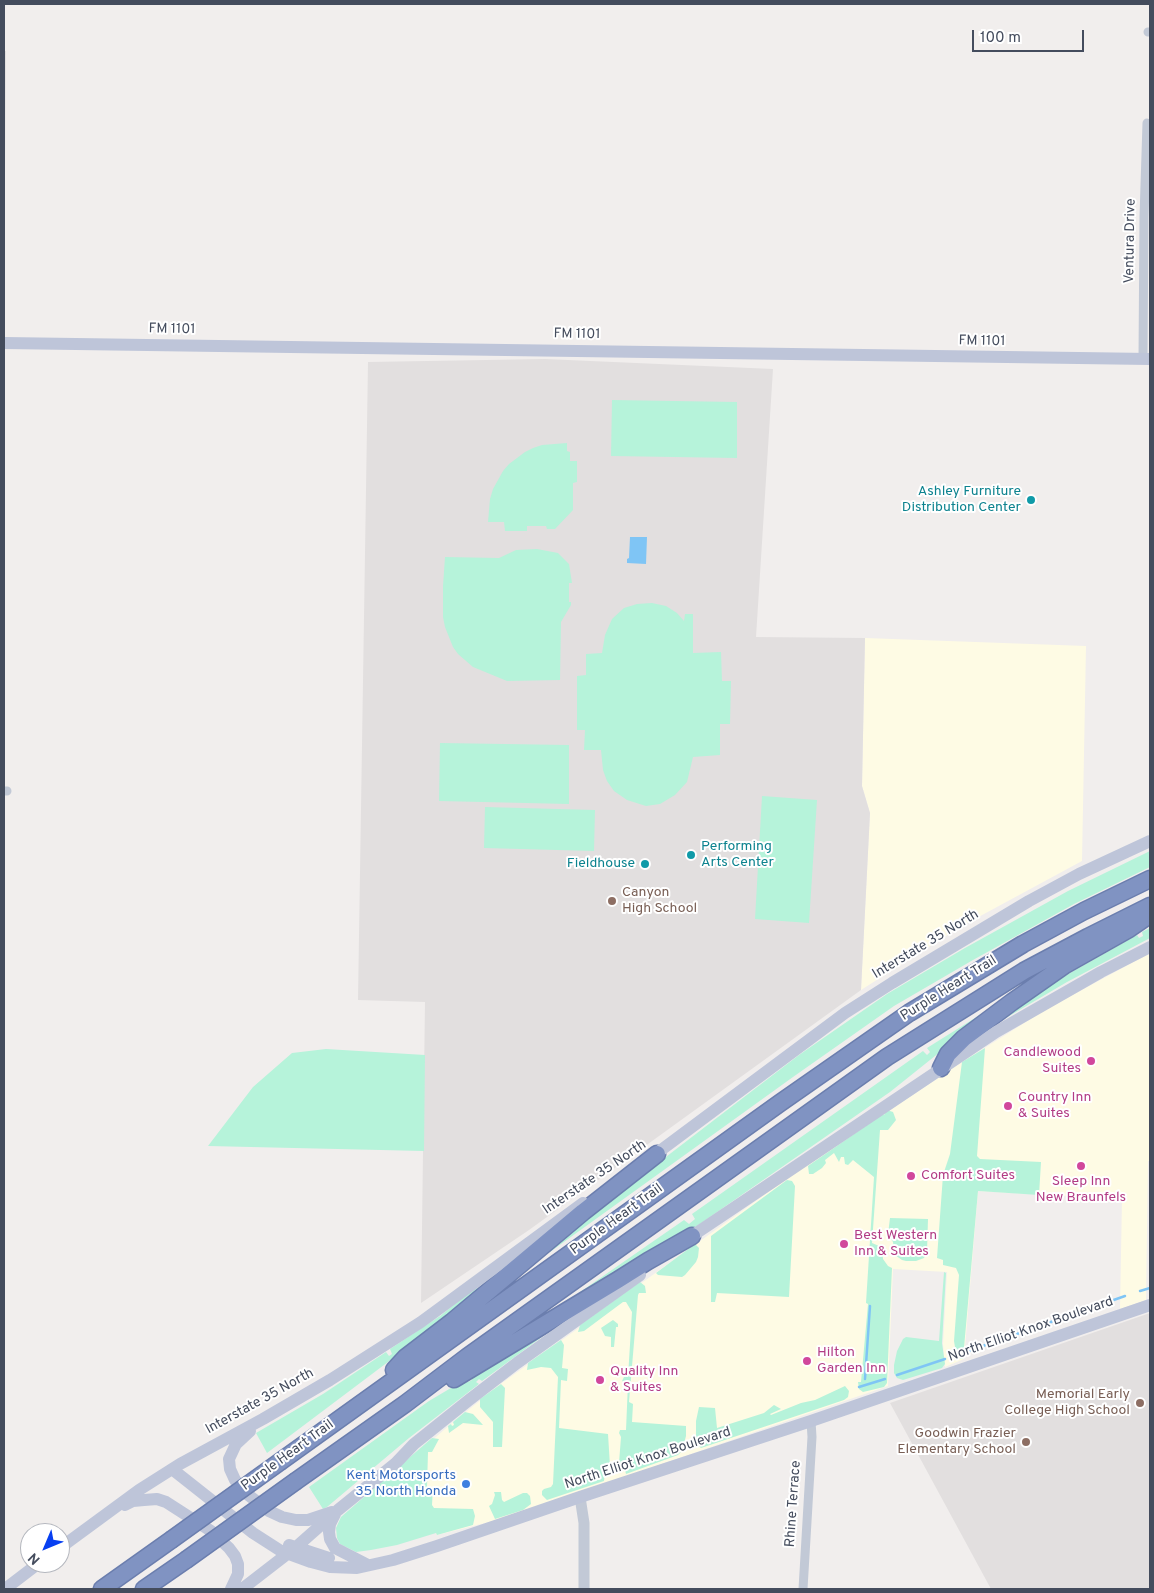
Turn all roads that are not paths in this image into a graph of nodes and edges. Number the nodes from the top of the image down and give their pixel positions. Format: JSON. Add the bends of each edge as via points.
{"nodes":[{"id":1,"x":1147,"y":123,"type":"dead end"},
{"id":2,"x":1147,"y":217,"type":"edge"},
{"id":3,"x":4,"y":343,"type":"edge"},
{"id":4,"x":1147,"y":359,"type":"edge"},
{"id":5,"x":1150,"y":840,"type":"edge"},
{"id":6,"x":1150,"y":879,"type":"edge"},
{"id":7,"x":1150,"y":906,"type":"edge"},
{"id":8,"x":1150,"y":915,"type":"edge"},
{"id":9,"x":1150,"y":947,"type":"edge"},
{"id":10,"x":941,"y":1068,"type":"junction"},
{"id":11,"x":657,"y":1154,"type":"junction"},
{"id":12,"x":692,"y":1236,"type":"junction"},
{"id":13,"x":1150,"y":1305,"type":"edge"},
{"id":14,"x":370,"y":1396,"type":"junction"},
{"id":15,"x":405,"y":1404,"type":"junction"},
{"id":16,"x":264,"y":1419,"type":"junction"},
{"id":17,"x":811,"y":1421,"type":"junction"},
{"id":18,"x":176,"y":1466,"type":"junction"},
{"id":19,"x":580,"y":1496,"type":"junction"},
{"id":20,"x":338,"y":1510,"type":"junction"},
{"id":21,"x":110,"y":1512,"type":"junction"},
{"id":22,"x":70,"y":1541,"type":"edge"},
{"id":23,"x":291,"y":1551,"type":"junction"},
{"id":24,"x":365,"y":1563,"type":"junction"},
{"id":25,"x":26,"y":1573,"type":"edge"},
{"id":26,"x":5,"y":1589,"type":"edge"},
{"id":27,"x":102,"y":1589,"type":"edge"},
{"id":28,"x":144,"y":1589,"type":"edge"},
{"id":29,"x":231,"y":1589,"type":"edge"},
{"id":30,"x":242,"y":1589,"type":"edge"},
{"id":31,"x":584,"y":1589,"type":"edge"},
{"id":32,"x":803,"y":1589,"type":"edge"}],
"edges":[{"from":1,"to":2,"type":"street","name":"Ventura Drive"},
{"from":2,"to":4,"type":"street","name":"Ventura Drive"},
{"from":3,"to":4,"type":"main road","name":"FM 1101","number":"FM 1101"},
{"from":5,"to":11,"type":"main road","name":"Interstate 35 North","via":[[1029,901],[892,983],[845,1013]]},
{"from":6,"to":14,"type":"highway","name":"Purple Heart Trail","via":[[1023,944],[909,1012]]},
{"from":7,"to":15,"type":"highway","name":"Purple Heart Trail","via":[[1024,971],[887,1057]]},
{"from":8,"to":10,"type":"highway","via":[[1065,965],[997,1012],[948,1054]]},
{"from":9,"to":10,"type":"main road","via":[[1034,1009]]},
{"from":10,"to":12,"type":"main road"},
{"from":11,"to":14,"type":"highway","via":[[406,1357]]},
{"from":11,"to":16,"type":"main road","name":"Interstate 35 North","via":[[610,1183],[421,1322]]},
{"from":12,"to":15,"type":"highway","via":[[431,1392]]},
{"from":12,"to":20,"type":"main road","via":[[516,1363]]},
{"from":13,"to":17,"type":"main road","name":"North Elliot Knox Boulevard"},
{"from":14,"to":27,"type":"highway","name":"Purple Heart Trail","bridge":true},
{"from":15,"to":28,"type":"highway","name":"Purple Heart Trail","bridge":true},
{"from":16,"to":18,"type":"main road","name":"Interstate 35 North"},
{"from":16,"to":20,"type":"main road","via":[[236,1444],[229,1459],[230,1469],[247,1494],[270,1511],[296,1520],[308,1520]]},
{"from":17,"to":19,"type":"main road","name":"North Elliot Knox Boulevard"},
{"from":17,"to":32,"type":"street","name":"Rhine Terrace"},
{"from":18,"to":21,"type":"main road","name":"Interstate 35 North"},
{"from":18,"to":23,"type":"main road","name":"North Elliot Knox Boulevard"},
{"from":19,"to":24,"type":"main road","name":"North Elliot Knox Boulevard","via":[[422,1551]]},
{"from":19,"to":31,"type":"street","via":[[584,1523]]},
{"from":20,"to":23,"type":"main road"},
{"from":20,"to":24,"type":"main road","via":[[330,1524],[330,1539],[335,1548]]},
{"from":21,"to":22,"type":"main road","name":"Interstate 35 North"},
{"from":21,"to":29,"type":"main road","via":[[133,1501],[157,1500],[174,1506],[222,1540],[235,1556],[238,1574]]},
{"from":23,"to":24,"type":"main road","name":"North Elliot Knox Boulevard","via":[[311,1562],[330,1567],[357,1568]]},
{"from":23,"to":30,"type":"main road"},
{"from":25,"to":26,"type":"main road"}]}
